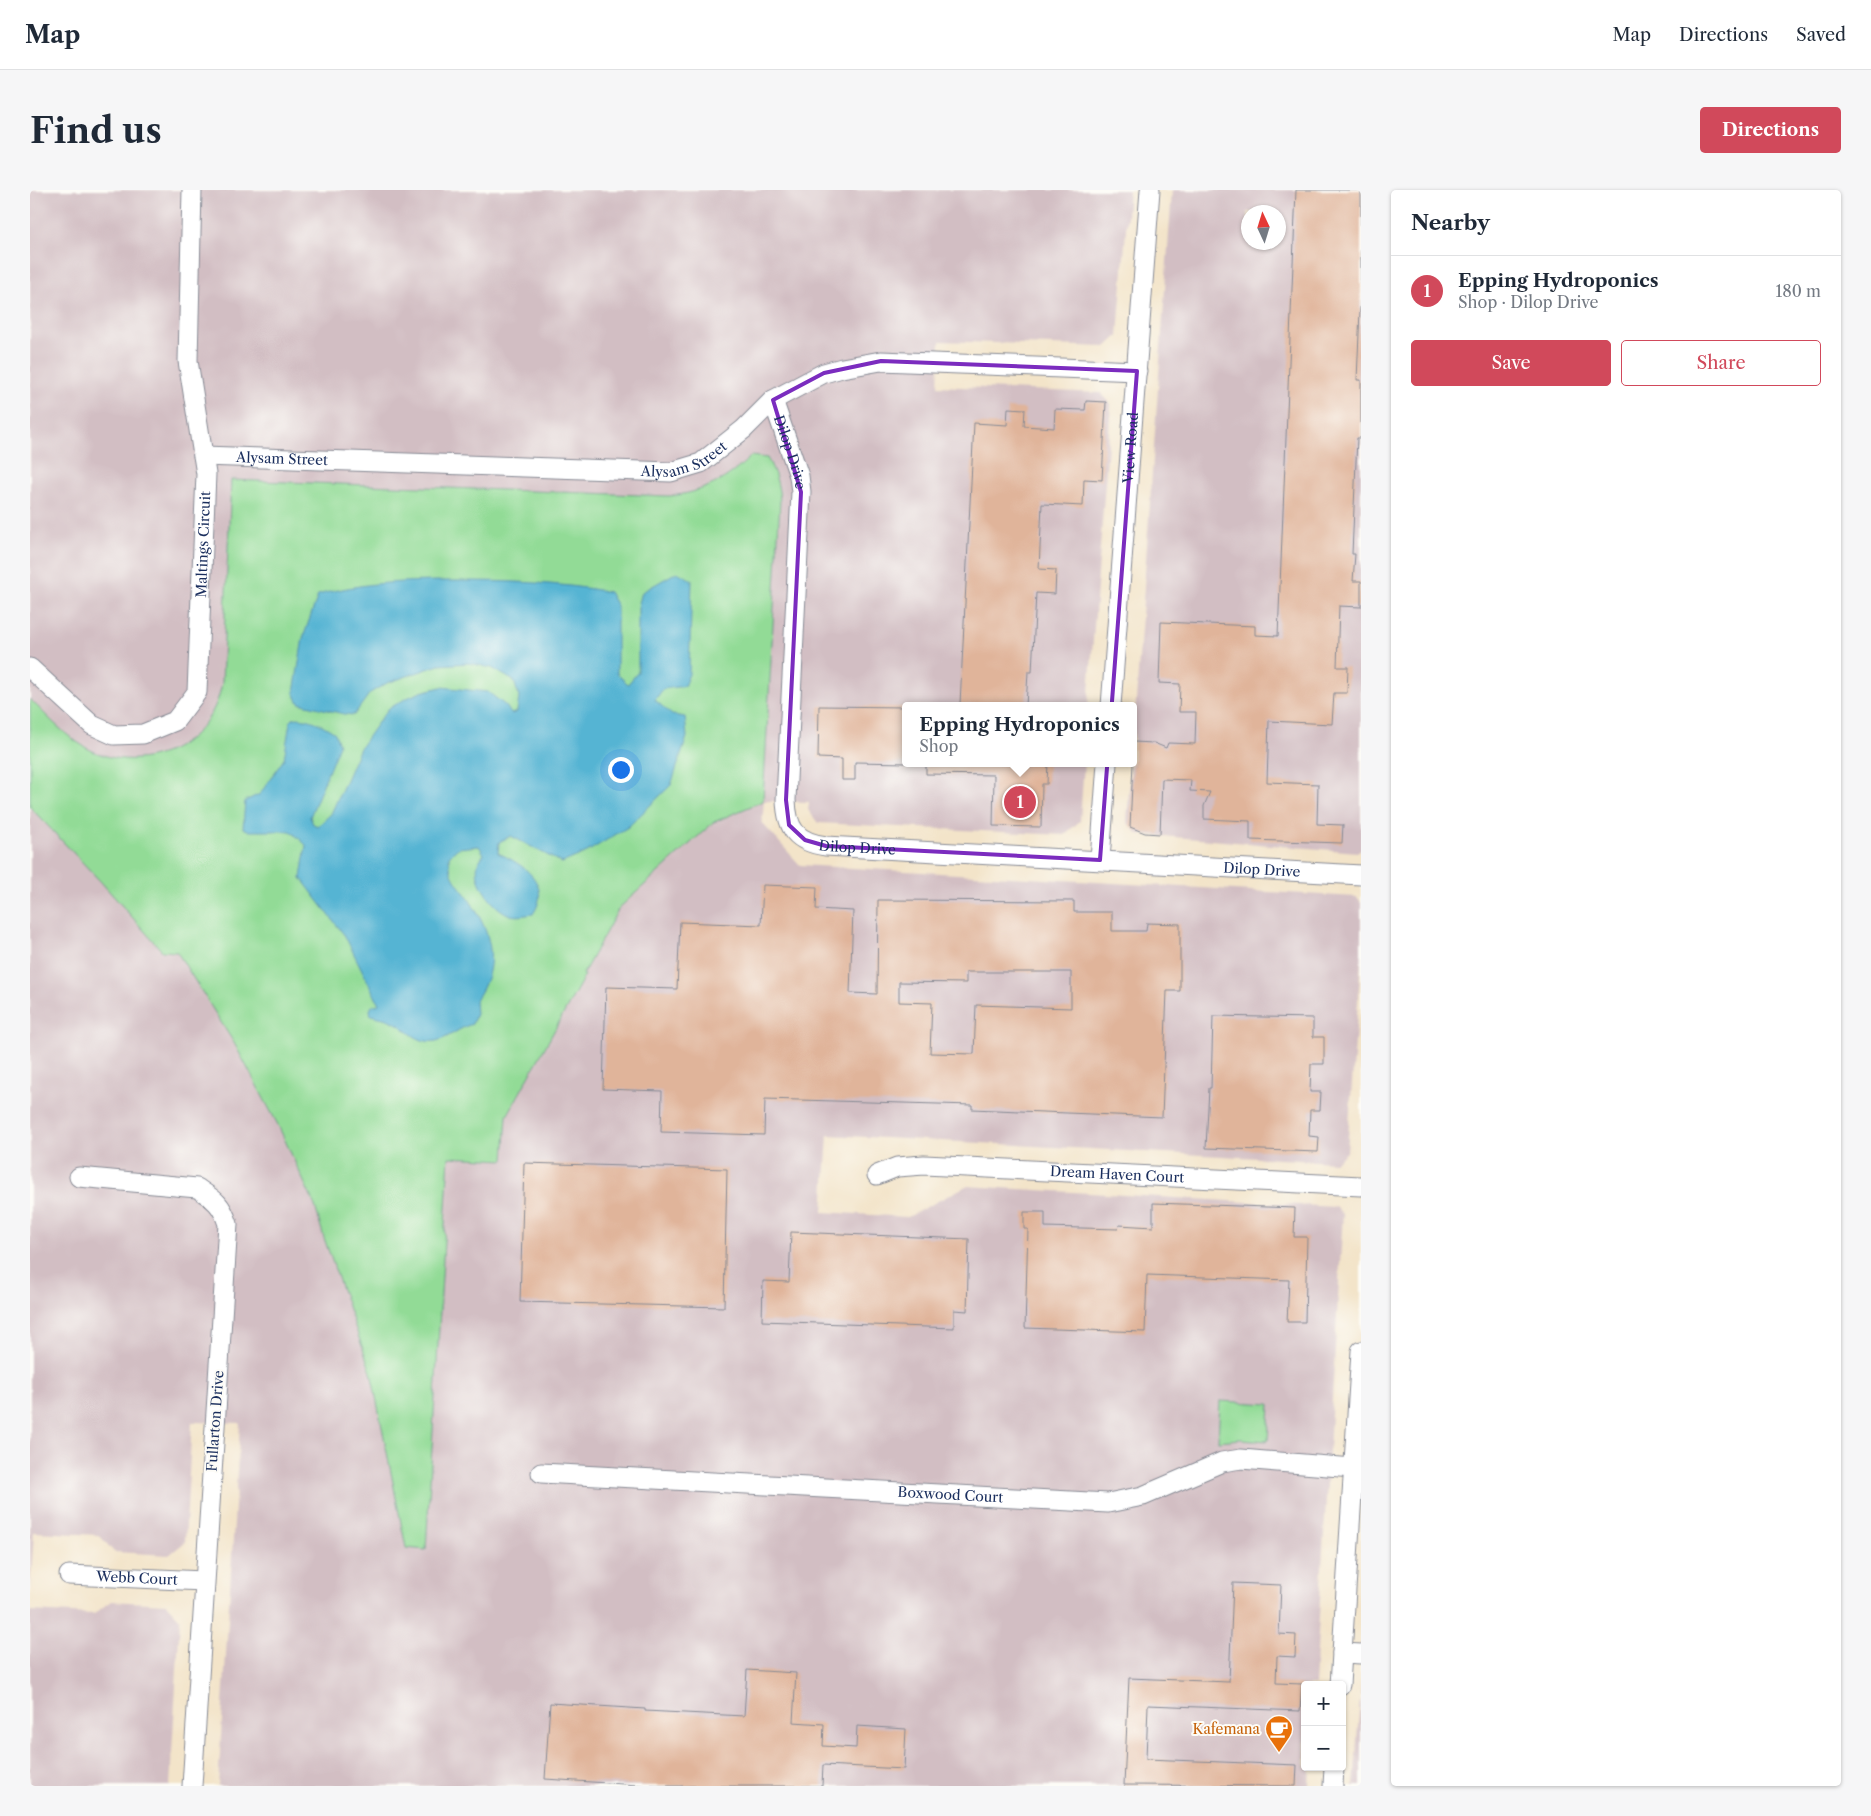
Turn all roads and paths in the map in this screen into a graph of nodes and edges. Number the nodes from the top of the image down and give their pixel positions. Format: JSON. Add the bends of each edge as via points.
{"nodes":[{"id":1,"x":192,"y":190,"type":"edge"},
{"id":2,"x":1150,"y":190,"type":"edge"},
{"id":3,"x":1137,"y":371,"type":"junction"},
{"id":4,"x":774,"y":400,"type":"junction"},
{"id":5,"x":203,"y":456,"type":"junction"},
{"id":6,"x":30,"y":668,"type":"edge"},
{"id":7,"x":1112,"y":702,"type":"edge"},
{"id":8,"x":1107,"y":767,"type":"edge"},
{"id":9,"x":1100,"y":860,"type":"junction"},
{"id":10,"x":1361,"y":875,"type":"edge"},
{"id":11,"x":876,"y":1174,"type":"dead end"},
{"id":12,"x":78,"y":1177,"type":"dead end"},
{"id":13,"x":1361,"y":1186,"type":"edge"},
{"id":14,"x":1361,"y":1351,"type":"edge"},
{"id":15,"x":1353,"y":1468,"type":"junction"},
{"id":16,"x":541,"y":1473,"type":"dead end"},
{"id":17,"x":69,"y":1575,"type":"dead end"},
{"id":18,"x":204,"y":1581,"type":"junction"},
{"id":19,"x":1342,"y":1653,"type":"junction"},
{"id":20,"x":1361,"y":1654,"type":"edge"},
{"id":21,"x":1340,"y":1681,"type":"edge"},
{"id":22,"x":1334,"y":1771,"type":"edge"},
{"id":23,"x":192,"y":1786,"type":"edge"},
{"id":24,"x":1333,"y":1786,"type":"edge"}],
"edges":[{"from":1,"to":5,"type":"street","name":"Maltings Circuit","via":[[188,360]]},
{"from":2,"to":3,"type":"street","name":"View Road"},
{"from":3,"to":4,"type":"street","name":"Alysam Street","via":[[881,361],[824,373]]},
{"from":3,"to":7,"type":"street","name":"View Road"},
{"from":4,"to":5,"type":"street","name":"Alysam Street","via":[[744,430],[702,463],[671,472]]},
{"from":4,"to":9,"type":"street","name":"Dilop Drive","via":[[799,476],[800,492],[786,800],[789,825],[805,840],[826,846]]},
{"from":5,"to":6,"type":"street","name":"Maltings Circuit","via":[[206,474],[197,692],[175,721],[143,734],[114,735],[92,725]]},
{"from":8,"to":9,"type":"street"},
{"from":9,"to":10,"type":"street","name":"Dilop Drive"},
{"from":11,"to":13,"type":"street","name":"Dream Haven Court","via":[[897,1167],[924,1165]]},
{"from":12,"to":18,"type":"street","name":"Fullarton Drive","via":[[197,1188],[223,1209],[228,1224]]},
{"from":14,"to":15,"type":"street"},
{"from":15,"to":16,"type":"street","name":"Boxwood Court","via":[[1241,1459],[1222,1462],[1143,1496],[1108,1503]]},
{"from":15,"to":19,"type":"street"},
{"from":17,"to":18,"type":"street","name":"Webb Court"},
{"from":18,"to":23,"type":"street","name":"Fullarton Drive"},
{"from":19,"to":20,"type":"street"},
{"from":19,"to":21,"type":"street"},
{"from":22,"to":24,"type":"street"}]}
